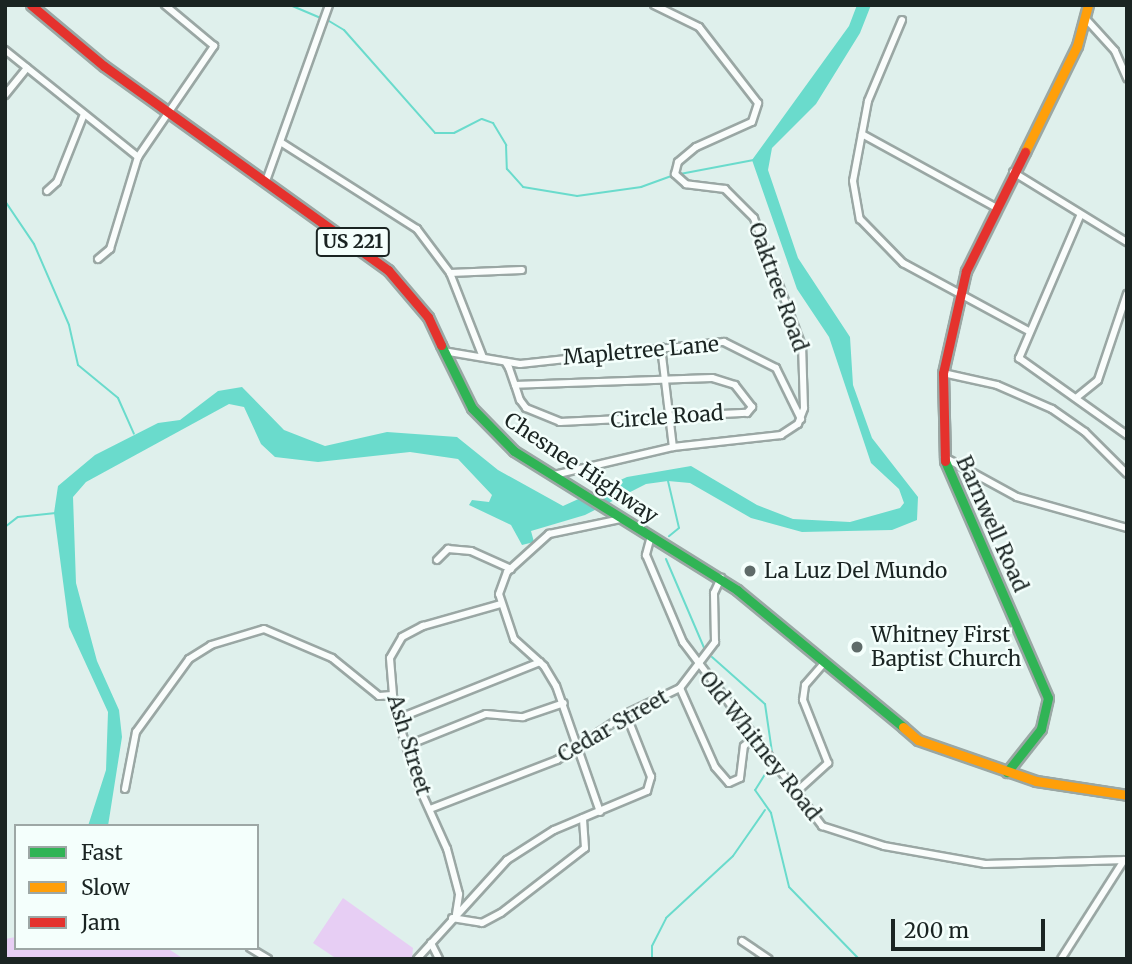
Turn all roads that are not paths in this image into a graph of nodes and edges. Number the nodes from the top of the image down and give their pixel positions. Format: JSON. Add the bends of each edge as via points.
{"nodes":[{"id":1,"x":31,"y":5,"type":"edge"},
{"id":2,"x":165,"y":5,"type":"edge"},
{"id":3,"x":329,"y":5,"type":"edge"},
{"id":4,"x":654,"y":5,"type":"edge"},
{"id":5,"x":1088,"y":5,"type":"edge"},
{"id":6,"x":1086,"y":19,"type":"junction"},
{"id":7,"x":902,"y":20,"type":"dead end"},
{"id":8,"x":5,"y":50,"type":"edge"},
{"id":9,"x":27,"y":68,"type":"junction"},
{"id":10,"x":1127,"y":78,"type":"edge"},
{"id":11,"x":5,"y":95,"type":"edge"},
{"id":12,"x":169,"y":113,"type":"junction"},
{"id":13,"x":84,"y":114,"type":"junction"},
{"id":14,"x":862,"y":134,"type":"junction"},
{"id":15,"x":282,"y":143,"type":"junction"},
{"id":16,"x":138,"y":157,"type":"junction"},
{"id":17,"x":1013,"y":172,"type":"junction"},
{"id":18,"x":266,"y":181,"type":"junction"},
{"id":19,"x":47,"y":191,"type":"dead end"},
{"id":20,"x":995,"y":207,"type":"junction"},
{"id":21,"x":1080,"y":216,"type":"junction"},
{"id":22,"x":1127,"y":242,"type":"edge"},
{"id":23,"x":98,"y":259,"type":"dead end"},
{"id":24,"x":522,"y":270,"type":"dead end"},
{"id":25,"x":450,"y":273,"type":"junction"},
{"id":26,"x":1127,"y":294,"type":"edge"},
{"id":27,"x":958,"y":295,"type":"junction"},
{"id":28,"x":1029,"y":331,"type":"junction"},
{"id":29,"x":661,"y":347,"type":"junction"},
{"id":30,"x":443,"y":351,"type":"junction"},
{"id":31,"x":483,"y":357,"type":"junction"},
{"id":32,"x":506,"y":363,"type":"junction"},
{"id":33,"x":943,"y":373,"type":"junction"},
{"id":34,"x":665,"y":380,"type":"junction"},
{"id":35,"x":514,"y":385,"type":"junction"},
{"id":36,"x":1076,"y":398,"type":"junction"},
{"id":37,"x":669,"y":415,"type":"junction"},
{"id":38,"x":801,"y":419,"type":"junction"},
{"id":39,"x":1127,"y":435,"type":"edge"},
{"id":40,"x":673,"y":447,"type":"junction"},
{"id":41,"x":943,"y":456,"type":"junction"},
{"id":42,"x":1127,"y":474,"type":"edge"},
{"id":43,"x":558,"y":477,"type":"junction"},
{"id":44,"x":621,"y":519,"type":"junction"},
{"id":45,"x":1127,"y":527,"type":"edge"},
{"id":46,"x":651,"y":536,"type":"junction"},
{"id":47,"x":437,"y":560,"type":"dead end"},
{"id":48,"x":511,"y":569,"type":"junction"},
{"id":49,"x":721,"y":578,"type":"junction"},
{"id":50,"x":501,"y":604,"type":"junction"},
{"id":51,"x":827,"y":660,"type":"junction"},
{"id":52,"x":540,"y":662,"type":"junction"},
{"id":53,"x":699,"y":668,"type":"junction"},
{"id":54,"x":680,"y":688,"type":"junction"},
{"id":55,"x":391,"y":695,"type":"junction"},
{"id":56,"x":564,"y":703,"type":"junction"},
{"id":57,"x":626,"y":714,"type":"junction"},
{"id":58,"x":397,"y":719,"type":"junction"},
{"id":59,"x":752,"y":739,"type":"junction"},
{"id":60,"x":406,"y":746,"type":"junction"},
{"id":61,"x":579,"y":747,"type":"junction"},
{"id":62,"x":1007,"y":772,"type":"junction"},
{"id":63,"x":125,"y":789,"type":"dead end"},
{"id":64,"x":795,"y":793,"type":"junction"},
{"id":65,"x":1127,"y":795,"type":"edge"},
{"id":66,"x":430,"y":809,"type":"junction"},
{"id":67,"x":600,"y":812,"type":"junction"},
{"id":68,"x":583,"y":818,"type":"junction"},
{"id":69,"x":1125,"y":860,"type":"edge"},
{"id":70,"x":454,"y":916,"type":"junction"},
{"id":71,"x":742,"y":941,"type":"dead end"},
{"id":72,"x":431,"y":943,"type":"junction"},
{"id":73,"x":417,"y":959,"type":"edge"},
{"id":74,"x":439,"y":959,"type":"edge"},
{"id":75,"x":769,"y":959,"type":"edge"},
{"id":76,"x":1061,"y":959,"type":"edge"}],
"edges":[{"from":1,"to":12,"type":"main road","name":"Chesnee Highway","number":"US 221"},
{"from":2,"to":12,"type":"street","via":[[214,44]]},
{"from":3,"to":15,"type":"street"},
{"from":4,"to":38,"type":"street","name":"Oaktree Road","via":[[699,27],[758,103],[752,122],[688,152],[675,174],[686,184],[725,188],[759,226],[802,346],[807,393]]},
{"from":5,"to":6,"type":"main road","name":"Barnwell Road"},
{"from":6,"to":10,"type":"street","via":[[1115,51]]},
{"from":6,"to":17,"type":"main road","name":"Barnwell Road"},
{"from":7,"to":14,"type":"street","via":[[873,82]]},
{"from":8,"to":9,"type":"street"},
{"from":9,"to":11,"type":"street"},
{"from":9,"to":13,"type":"street"},
{"from":12,"to":16,"type":"street"},
{"from":12,"to":18,"type":"main road","name":"Chesnee Highway","number":"US 221"},
{"from":13,"to":16,"type":"street"},
{"from":13,"to":19,"type":"street","via":[[57,182]]},
{"from":14,"to":20,"type":"street"},
{"from":14,"to":27,"type":"street","via":[[853,191],[864,228],[892,255]]},
{"from":15,"to":18,"type":"street"},
{"from":15,"to":25,"type":"street","via":[[405,219]]},
{"from":16,"to":23,"type":"street","via":[[110,249]]},
{"from":17,"to":20,"type":"main road","name":"Barnwell Road"},
{"from":17,"to":21,"type":"street"},
{"from":18,"to":30,"type":"main road","name":"Chesnee Highway","number":"US 221","via":[[388,270],[420,305]]},
{"from":20,"to":27,"type":"main road","name":"Barnwell Road"},
{"from":21,"to":22,"type":"street"},
{"from":21,"to":28,"type":"street"},
{"from":24,"to":25,"type":"street"},
{"from":25,"to":31,"type":"street"},
{"from":26,"to":36,"type":"street","via":[[1098,380]]},
{"from":27,"to":28,"type":"street"},
{"from":27,"to":33,"type":"main road","name":"Barnwell Road"},
{"from":28,"to":36,"type":"street","via":[[1020,362]]},
{"from":29,"to":32,"type":"street","name":"Mapletree Lane"},
{"from":29,"to":34,"type":"street"},
{"from":29,"to":38,"type":"street","name":"Mapletree Lane","via":[[711,340],[757,354],[784,378]]},
{"from":30,"to":31,"type":"street","name":"Mapletree Lane"},
{"from":30,"to":43,"type":"main road","name":"Chesnee Highway","number":"US 221","via":[[462,393],[490,430]]},
{"from":31,"to":32,"type":"street","name":"Mapletree Lane"},
{"from":32,"to":35,"type":"street","name":"Circle Road"},
{"from":33,"to":41,"type":"main road","name":"Barnwell Road"},
{"from":33,"to":42,"type":"street","via":[[997,385],[1052,410],[1092,439]]},
{"from":34,"to":35,"type":"street","name":"Circle Road"},
{"from":34,"to":37,"type":"street"},
{"from":34,"to":37,"type":"street","name":"Circle Road","via":[[720,379],[741,390],[752,405],[747,412]]},
{"from":35,"to":37,"type":"street","name":"Circle Road","via":[[526,408],[560,422]]},
{"from":36,"to":39,"type":"street"},
{"from":37,"to":40,"type":"street"},
{"from":38,"to":40,"type":"street","via":[[781,435]]},
{"from":40,"to":43,"type":"street"},
{"from":41,"to":45,"type":"street","via":[[1017,497]]},
{"from":41,"to":62,"type":"main road","name":"Barnwell Road","via":[[1047,694],[1041,729]]},
{"from":43,"to":44,"type":"main road","name":"Chesnee Highway","number":"US 221"},
{"from":44,"to":46,"type":"main road","name":"Chesnee Highway","number":"US 221"},
{"from":44,"to":48,"type":"street","via":[[556,531]]},
{"from":46,"to":49,"type":"main road","name":"Chesnee Highway","number":"US 221"},
{"from":46,"to":53,"type":"street","name":"Old Whitney Road","via":[[648,560],[676,628]]},
{"from":47,"to":48,"type":"street","via":[[448,549],[471,551]]},
{"from":48,"to":50,"type":"street","via":[[501,584]]},
{"from":49,"to":51,"type":"main road","name":"Chesnee Highway","number":"US 221"},
{"from":49,"to":53,"type":"street","name":"Cedar Street","via":[[714,597],[717,635]]},
{"from":50,"to":52,"type":"street","via":[[514,639]]},
{"from":50,"to":55,"type":"street","name":"Ash Street","via":[[451,614],[402,637],[390,658]]},
{"from":51,"to":62,"type":"main road","name":"Chesnee Highway","number":"US 221","via":[[918,740]]},
{"from":51,"to":64,"type":"street","via":[[805,685],[803,698],[828,763]]},
{"from":52,"to":56,"type":"street"},
{"from":52,"to":58,"type":"street"},
{"from":53,"to":54,"type":"street","name":"Cedar Street"},
{"from":53,"to":59,"type":"street","name":"Old Whitney Road"},
{"from":54,"to":57,"type":"street","name":"Cedar Street"},
{"from":54,"to":59,"type":"street","via":[[715,767],[729,783],[740,778],[744,746]]},
{"from":55,"to":58,"type":"street","name":"Ash Street"},
{"from":55,"to":63,"type":"street","via":[[379,696],[336,660],[264,629],[211,645],[189,659],[136,732]]},
{"from":56,"to":60,"type":"street","via":[[523,717],[486,714]]},
{"from":56,"to":61,"type":"street"},
{"from":57,"to":61,"type":"street","name":"Cedar Street"},
{"from":57,"to":67,"type":"street","via":[[650,777],[647,792]]},
{"from":58,"to":60,"type":"street","name":"Ash Street"},
{"from":59,"to":64,"type":"street","name":"Old Whitney Road"},
{"from":60,"to":66,"type":"street","name":"Ash Street"},
{"from":61,"to":66,"type":"street","name":"Cedar Street"},
{"from":61,"to":67,"type":"street"},
{"from":62,"to":65,"type":"main road","name":"Chesnee Highway","number":"US 221"},
{"from":64,"to":69,"type":"street","name":"Old Whitney Road","via":[[808,814],[830,831],[895,848],[999,865]]},
{"from":66,"to":70,"type":"street","name":"Ash Street","via":[[452,869]]},
{"from":67,"to":68,"type":"street"},
{"from":68,"to":70,"type":"street","via":[[507,860]]},
{"from":68,"to":70,"type":"street","via":[[585,848],[501,913],[482,923]]},
{"from":69,"to":76,"type":"street"},
{"from":70,"to":72,"type":"street"},
{"from":71,"to":75,"type":"street"},
{"from":72,"to":73,"type":"street"},
{"from":72,"to":74,"type":"street"}]}
